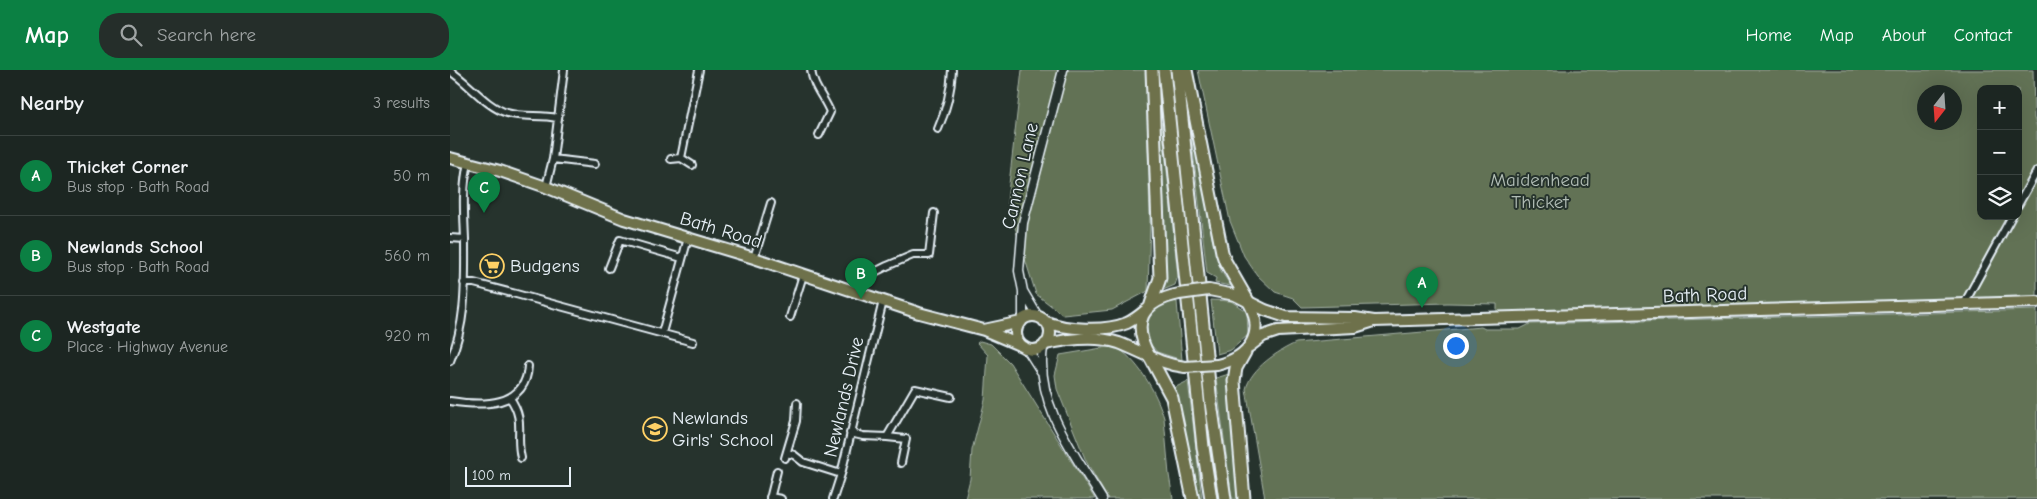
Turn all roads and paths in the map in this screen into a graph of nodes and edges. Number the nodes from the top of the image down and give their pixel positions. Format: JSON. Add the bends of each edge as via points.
{"nodes":[{"id":1,"x":564,"y":70,"type":"edge"},
{"id":2,"x":699,"y":70,"type":"edge"},
{"id":3,"x":811,"y":70,"type":"edge"},
{"id":4,"x":952,"y":70,"type":"edge"},
{"id":5,"x":1062,"y":70,"type":"edge"},
{"id":6,"x":1152,"y":70,"type":"edge"},
{"id":7,"x":1164,"y":70,"type":"edge"},
{"id":8,"x":1177,"y":70,"type":"edge"},
{"id":9,"x":1186,"y":70,"type":"edge"},
{"id":10,"x":450,"y":71,"type":"edge"},
{"id":11,"x":557,"y":118,"type":"junction"},
{"id":12,"x":938,"y":129,"type":"dead end"},
{"id":13,"x":819,"y":135,"type":"dead end"},
{"id":14,"x":450,"y":158,"type":"edge"},
{"id":15,"x":681,"y":158,"type":"junction"},
{"id":16,"x":553,"y":159,"type":"junction"},
{"id":17,"x":671,"y":159,"type":"dead end"},
{"id":18,"x":468,"y":162,"type":"junction"},
{"id":19,"x":595,"y":164,"type":"dead end"},
{"id":20,"x":692,"y":165,"type":"dead end"},
{"id":21,"x":2037,"y":171,"type":"edge"},
{"id":22,"x":546,"y":187,"type":"junction"},
{"id":23,"x":2022,"y":198,"type":"edge"},
{"id":24,"x":771,"y":203,"type":"dead end"},
{"id":25,"x":934,"y":213,"type":"dead end"},
{"id":26,"x":2010,"y":220,"type":"edge"},
{"id":27,"x":450,"y":238,"type":"edge"},
{"id":28,"x":688,"y":238,"type":"junction"},
{"id":29,"x":465,"y":239,"type":"junction"},
{"id":30,"x":682,"y":258,"type":"junction"},
{"id":31,"x":754,"y":258,"type":"junction"},
{"id":32,"x":609,"y":268,"type":"dead end"},
{"id":33,"x":803,"y":275,"type":"junction"},
{"id":34,"x":464,"y":283,"type":"junction"},
{"id":35,"x":855,"y":291,"type":"junction"},
{"id":36,"x":1023,"y":291,"type":"junction"},
{"id":37,"x":883,"y":301,"type":"junction"},
{"id":38,"x":1248,"y":301,"type":"junction"},
{"id":39,"x":2037,"y":302,"type":"edge"},
{"id":40,"x":1964,"y":304,"type":"junction"},
{"id":41,"x":1149,"y":307,"type":"junction"},
{"id":42,"x":790,"y":318,"type":"dead end"},
{"id":43,"x":1042,"y":319,"type":"junction"},
{"id":44,"x":1022,"y":320,"type":"junction"},
{"id":45,"x":1374,"y":322,"type":"junction"},
{"id":46,"x":984,"y":330,"type":"junction"},
{"id":47,"x":662,"y":333,"type":"junction"},
{"id":48,"x":693,"y":342,"type":"dead end"},
{"id":49,"x":1044,"y":345,"type":"junction"},
{"id":50,"x":1026,"y":348,"type":"junction"},
{"id":51,"x":1247,"y":349,"type":"junction"},
{"id":52,"x":1150,"y":357,"type":"junction"},
{"id":53,"x":450,"y":361,"type":"edge"},
{"id":54,"x":528,"y":366,"type":"dead end"},
{"id":55,"x":1041,"y":371,"type":"junction"},
{"id":56,"x":951,"y":397,"type":"dead end"},
{"id":57,"x":510,"y":398,"type":"junction"},
{"id":58,"x":450,"y":400,"type":"edge"},
{"id":59,"x":797,"y":403,"type":"dead end"},
{"id":60,"x":850,"y":433,"type":"junction"},
{"id":61,"x":887,"y":437,"type":"junction"},
{"id":62,"x":521,"y":458,"type":"dead end"},
{"id":63,"x":901,"y":463,"type":"dead end"},
{"id":64,"x":777,"y":471,"type":"dead end"},
{"id":65,"x":841,"y":474,"type":"junction"},
{"id":66,"x":770,"y":498,"type":"edge"},
{"id":67,"x":781,"y":499,"type":"edge"},
{"id":68,"x":833,"y":499,"type":"edge"},
{"id":69,"x":1102,"y":499,"type":"edge"},
{"id":70,"x":1193,"y":499,"type":"edge"},
{"id":71,"x":1211,"y":499,"type":"edge"},
{"id":72,"x":1225,"y":499,"type":"edge"},
{"id":73,"x":1244,"y":499,"type":"edge"}],
"edges":[{"from":1,"to":11,"type":"street"},
{"from":2,"to":15,"type":"street"},
{"from":3,"to":13,"type":"street","via":[[815,87],[830,112]]},
{"from":4,"to":12,"type":"street","via":[[947,110]]},
{"from":5,"to":36,"type":"street","name":"Cannon Lane","via":[[1023,223],[1019,271]]},
{"from":6,"to":41,"type":"highway","via":[[1160,278]]},
{"from":7,"to":71,"type":"highway"},
{"from":8,"to":72,"type":"highway","via":[[1209,384]]},
{"from":9,"to":38,"type":"highway","via":[[1222,252]]},
{"from":10,"to":11,"type":"street","via":[[494,107],[506,112]]},
{"from":11,"to":16,"type":"street"},
{"from":14,"to":18,"type":"main road","name":"Bath Road"},
{"from":15,"to":17,"type":"street"},
{"from":15,"to":20,"type":"street"},
{"from":16,"to":19,"type":"street"},
{"from":16,"to":22,"type":"street"},
{"from":18,"to":22,"type":"main road","name":"Bath Road"},
{"from":18,"to":29,"type":"street"},
{"from":21,"to":23,"type":"street"},
{"from":22,"to":28,"type":"main road","name":"Bath Road","via":[[624,219]]},
{"from":24,"to":31,"type":"street"},
{"from":25,"to":35,"type":"street","via":[[929,255],[913,255],[887,266],[867,276]]},
{"from":26,"to":40,"type":"street"},
{"from":27,"to":29,"type":"street"},
{"from":28,"to":30,"type":"street"},
{"from":28,"to":31,"type":"main road","name":"Bath Road"},
{"from":29,"to":34,"type":"street"},
{"from":30,"to":32,"type":"street","via":[[620,240]]},
{"from":30,"to":47,"type":"street"},
{"from":31,"to":33,"type":"main road","name":"Bath Road"},
{"from":33,"to":35,"type":"main road","name":"Bath Road"},
{"from":33,"to":42,"type":"street"},
{"from":34,"to":47,"type":"street"},
{"from":34,"to":53,"type":"street","via":[[463,322]]},
{"from":35,"to":37,"type":"main road","name":"Bath Road"},
{"from":36,"to":43,"type":"street","name":"Cannon Lane"},
{"from":36,"to":44,"type":"street","name":"Cannon Lane"},
{"from":37,"to":46,"type":"main road","name":"Bath Road"},
{"from":37,"to":60,"type":"street","name":"Newlands Drive"},
{"from":38,"to":41,"type":"main road","bridge":true,"via":[[1209,290],[1179,294]]},
{"from":38,"to":45,"type":"main road","name":"Bath Road","via":[[1286,317],[1355,318]]},
{"from":38,"to":51,"type":"main road","via":[[1256,323],[1255,336]]},
{"from":39,"to":40,"type":"main road","name":"Bath Road"},
{"from":40,"to":45,"type":"main road","name":"Bath Road"},
{"from":41,"to":43,"type":"main road","via":[[1128,322],[1113,327],[1064,327]]},
{"from":41,"to":52,"type":"main road","via":[[1140,331]]},
{"from":43,"to":44,"type":"main road","via":[[1031,316]]},
{"from":43,"to":49,"type":"main road","via":[[1050,331]]},
{"from":44,"to":46,"type":"main road","name":"Bath Road"},
{"from":44,"to":50,"type":"main road","via":[[1016,334]]},
{"from":45,"to":51,"type":"main road","name":"Bath Road","via":[[1349,327],[1278,331],[1263,336]]},
{"from":46,"to":50,"type":"main road","name":"Bath Road"},
{"from":47,"to":48,"type":"street"},
{"from":49,"to":50,"type":"main road","via":[[1034,350]]},
{"from":49,"to":52,"type":"main road","via":[[1069,339],[1103,340]]},
{"from":49,"to":55,"type":"street"},
{"from":50,"to":55,"type":"street"},
{"from":51,"to":52,"type":"main road","bridge":true,"via":[[1230,361],[1217,365],[1185,367]]},
{"from":51,"to":73,"type":"highway","via":[[1236,368],[1234,381]]},
{"from":52,"to":70,"type":"highway","via":[[1172,398]]},
{"from":54,"to":57,"type":"street","via":[[528,378],[523,388]]},
{"from":55,"to":69,"type":"street","via":[[1050,410]]},
{"from":56,"to":61,"type":"street","via":[[915,389]]},
{"from":57,"to":58,"type":"street","via":[[486,403]]},
{"from":57,"to":62,"type":"street","via":[[520,418]]},
{"from":59,"to":65,"type":"street","via":[[796,421],[786,456],[794,455],[803,462]]},
{"from":60,"to":61,"type":"street"},
{"from":60,"to":65,"type":"street","name":"Newlands Drive"},
{"from":61,"to":63,"type":"street","via":[[906,439]]},
{"from":64,"to":66,"type":"street"},
{"from":65,"to":68,"type":"street","name":"Newlands Drive"},
{"from":66,"to":67,"type":"street"}]}
